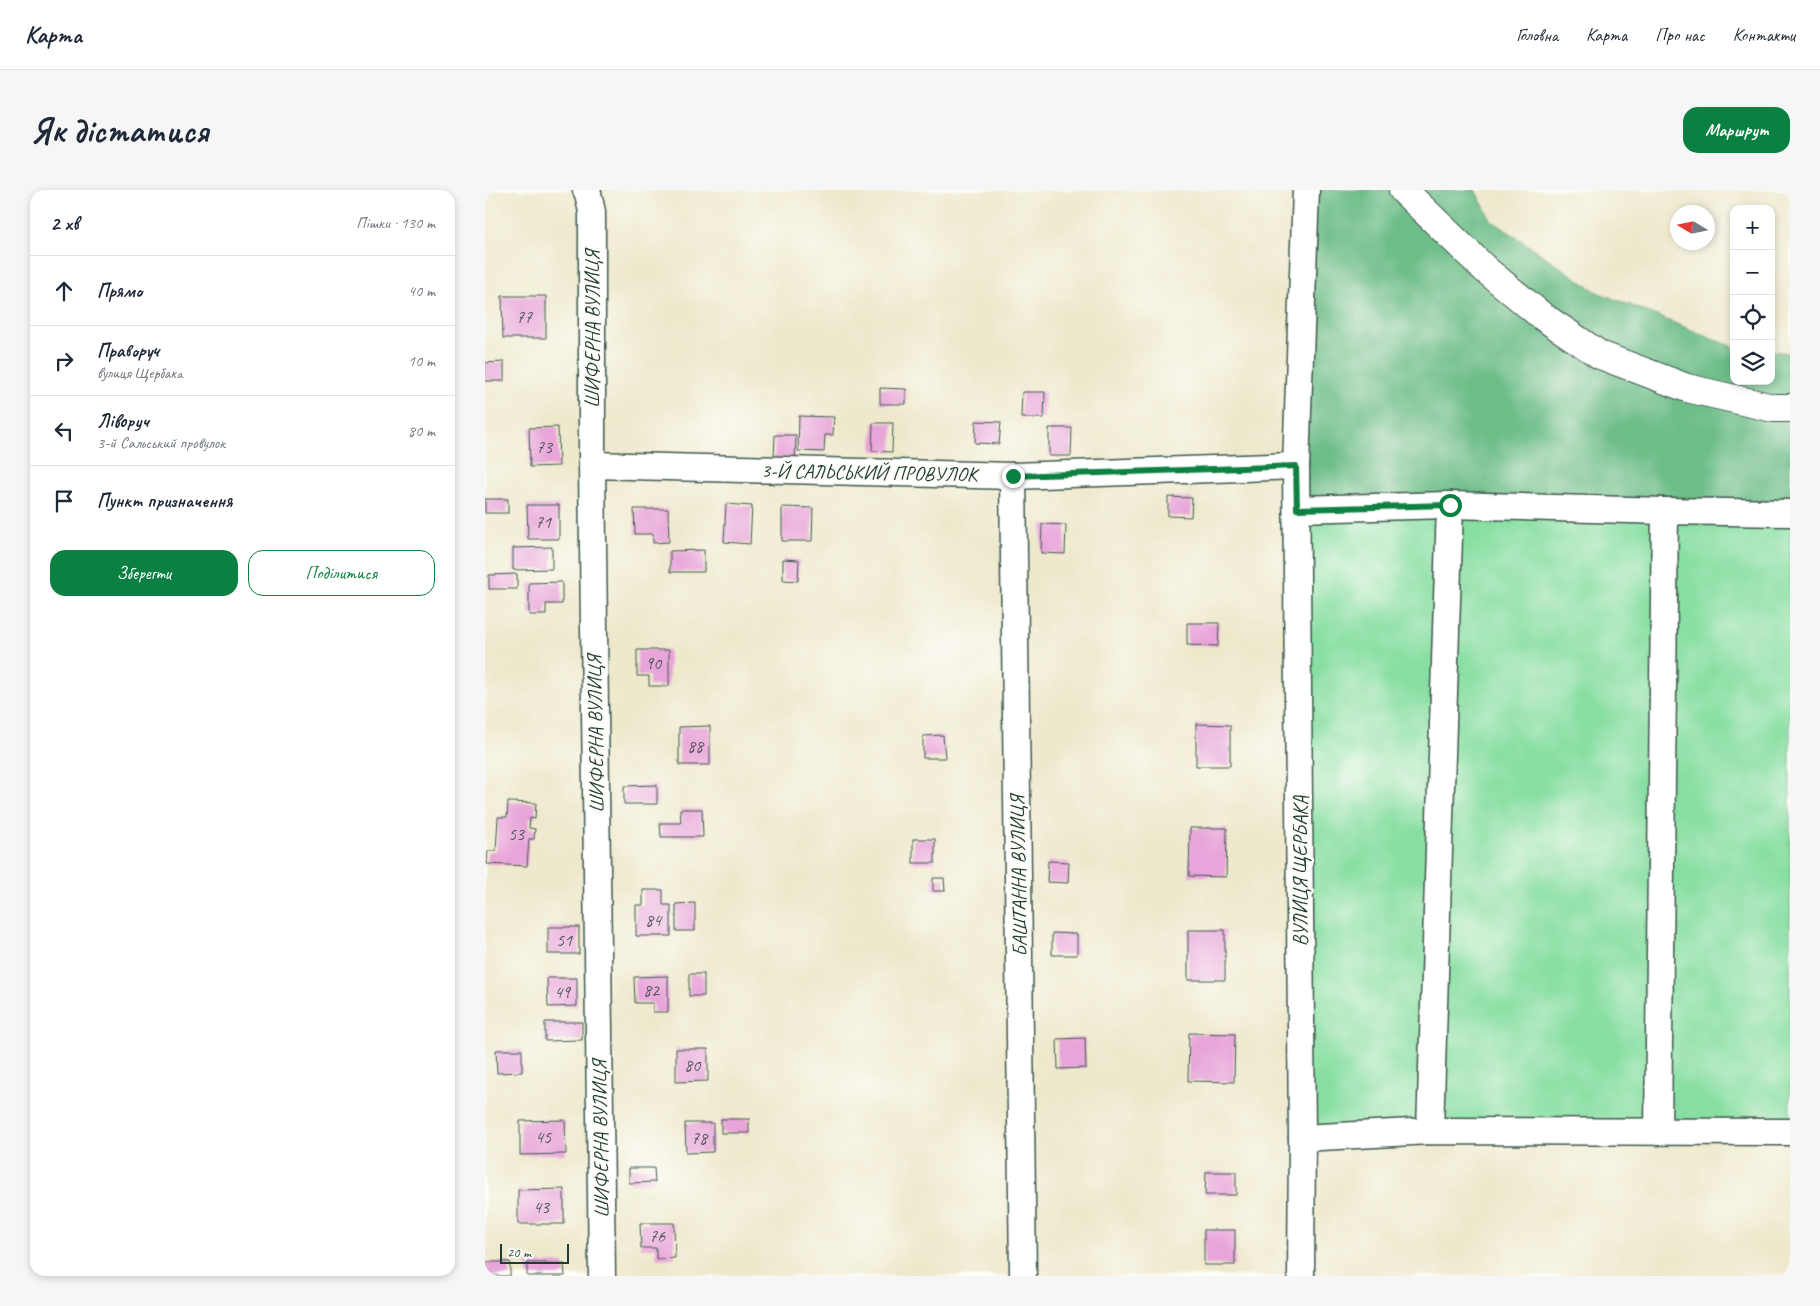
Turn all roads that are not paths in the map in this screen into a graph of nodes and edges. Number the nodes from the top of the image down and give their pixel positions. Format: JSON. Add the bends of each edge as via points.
{"nodes":[{"id":1,"x":1306,"y":190,"type":"edge"},
{"id":2,"x":1403,"y":190,"type":"edge"},
{"id":3,"x":587,"y":191,"type":"edge"},
{"id":4,"x":1790,"y":408,"type":"edge"},
{"id":5,"x":592,"y":465,"type":"junction"},
{"id":6,"x":1296,"y":466,"type":"junction"},
{"id":7,"x":1013,"y":476,"type":"junction"},
{"id":8,"x":1450,"y":505,"type":"junction"},
{"id":9,"x":1297,"y":509,"type":"junction"},
{"id":10,"x":1665,"y":511,"type":"junction"},
{"id":11,"x":1790,"y":513,"type":"edge"},
{"id":12,"x":1430,"y":1131,"type":"junction"},
{"id":13,"x":1658,"y":1132,"type":"junction"},
{"id":14,"x":1790,"y":1132,"type":"edge"},
{"id":15,"x":1302,"y":1138,"type":"junction"},
{"id":16,"x":601,"y":1276,"type":"edge"},
{"id":17,"x":1023,"y":1276,"type":"edge"},
{"id":18,"x":1301,"y":1276,"type":"edge"}],
"edges":[{"from":1,"to":6,"type":"street","name":"ВУЛИЦЯ ЩЕРБАКА"},
{"from":2,"to":4,"type":"street","via":[[1486,270],[1542,316],[1600,355],[1687,388],[1773,408]]},
{"from":3,"to":5,"type":"street","name":"ШИФЕРНА ВУЛИЦЯ","via":[[592,212]]},
{"from":5,"to":7,"type":"street","name":"3-Й САЛЬСЬКИЙ ПРОВУЛОК"},
{"from":5,"to":16,"type":"street","name":"ШИФЕРНА ВУЛИЦЯ"},
{"from":6,"to":7,"type":"street","name":"3-Й САЛЬСЬКИЙ ПРОВУЛОК"},
{"from":6,"to":9,"type":"street","name":"ВУЛИЦЯ ЩЕРБАКА"},
{"from":7,"to":17,"type":"street","name":"БАШТАННА ВУЛИЦЯ"},
{"from":8,"to":9,"type":"street"},
{"from":8,"to":10,"type":"street"},
{"from":8,"to":12,"type":"street"},
{"from":9,"to":15,"type":"street","name":"ВУЛИЦЯ ЩЕРБАКА"},
{"from":10,"to":11,"type":"street"},
{"from":10,"to":13,"type":"street"},
{"from":12,"to":13,"type":"street"},
{"from":12,"to":15,"type":"street"},
{"from":13,"to":14,"type":"street"},
{"from":15,"to":18,"type":"street","name":"ВУЛИЦЯ ЩЕРБАКА"}]}
